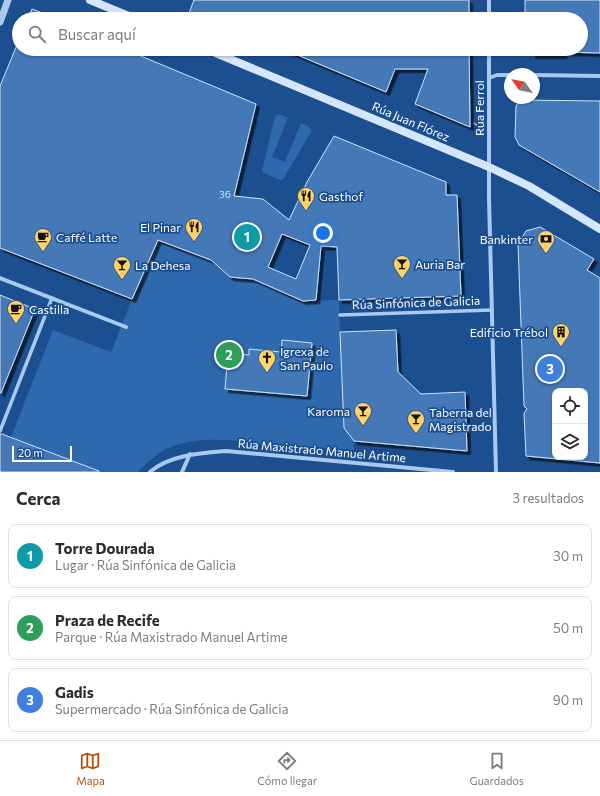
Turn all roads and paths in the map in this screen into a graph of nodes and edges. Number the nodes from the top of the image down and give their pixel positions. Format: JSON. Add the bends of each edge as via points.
{"nodes":[{"id":1,"x":8,"y":0,"type":"edge"},
{"id":2,"x":90,"y":0,"type":"edge"},
{"id":3,"x":489,"y":0,"type":"edge"},
{"id":4,"x":119,"y":12,"type":"edge"},
{"id":5,"x":489,"y":12,"type":"edge"},
{"id":6,"x":0,"y":22,"type":"edge"},
{"id":7,"x":223,"y":56,"type":"edge"},
{"id":8,"x":489,"y":56,"type":"edge"},
{"id":9,"x":504,"y":75,"type":"edge"},
{"id":10,"x":540,"y":75,"type":"edge"},
{"id":11,"x":600,"y":76,"type":"edge"},
{"id":12,"x":489,"y":78,"type":"junction"},
{"id":13,"x":489,"y":167,"type":"junction"},
{"id":14,"x":600,"y":228,"type":"edge"},
{"id":15,"x":0,"y":278,"type":"edge"},
{"id":16,"x":52,"y":298,"type":"junction"},
{"id":17,"x":492,"y":310,"type":"junction"},
{"id":18,"x":340,"y":314,"type":"dead end"},
{"id":19,"x":126,"y":327,"type":"dead end"},
{"id":20,"x":0,"y":431,"type":"edge"},
{"id":21,"x":190,"y":454,"type":"junction"},
{"id":22,"x":150,"y":472,"type":"edge"},
{"id":23,"x":182,"y":472,"type":"edge"},
{"id":24,"x":453,"y":472,"type":"edge"},
{"id":25,"x":496,"y":472,"type":"edge"}],
"edges":[{"from":1,"to":6,"type":"street"},
{"from":2,"to":4,"type":"main road"},
{"from":3,"to":5,"type":"street"},
{"from":7,"to":13,"type":"main road","name":"Rúa Juan Flórez"},
{"from":8,"to":12,"type":"street","name":"Rúa Ferrol"},
{"from":9,"to":12,"type":"street"},
{"from":10,"to":11,"type":"street"},
{"from":12,"to":13,"type":"street","name":"Rúa Ferrol"},
{"from":13,"to":14,"type":"main road","name":"Rúa Juan Flórez","via":[[529,186]]},
{"from":13,"to":17,"type":"street","name":"Rúa Sinfónica de Galicia"},
{"from":15,"to":16,"type":"street"},
{"from":16,"to":19,"type":"street"},
{"from":16,"to":20,"type":"street"},
{"from":17,"to":18,"type":"street","name":"Rúa Sinfónica de Galicia"},
{"from":17,"to":25,"type":"street","name":"Rúa Sinfónica de Galicia"},
{"from":21,"to":22,"type":"street","name":"Rúa Maxistrado Manuel Artime","via":[[157,466]]},
{"from":21,"to":23,"type":"street"},
{"from":21,"to":24,"type":"street","name":"Rúa Maxistrado Manuel Artime","via":[[226,451]]}]}
